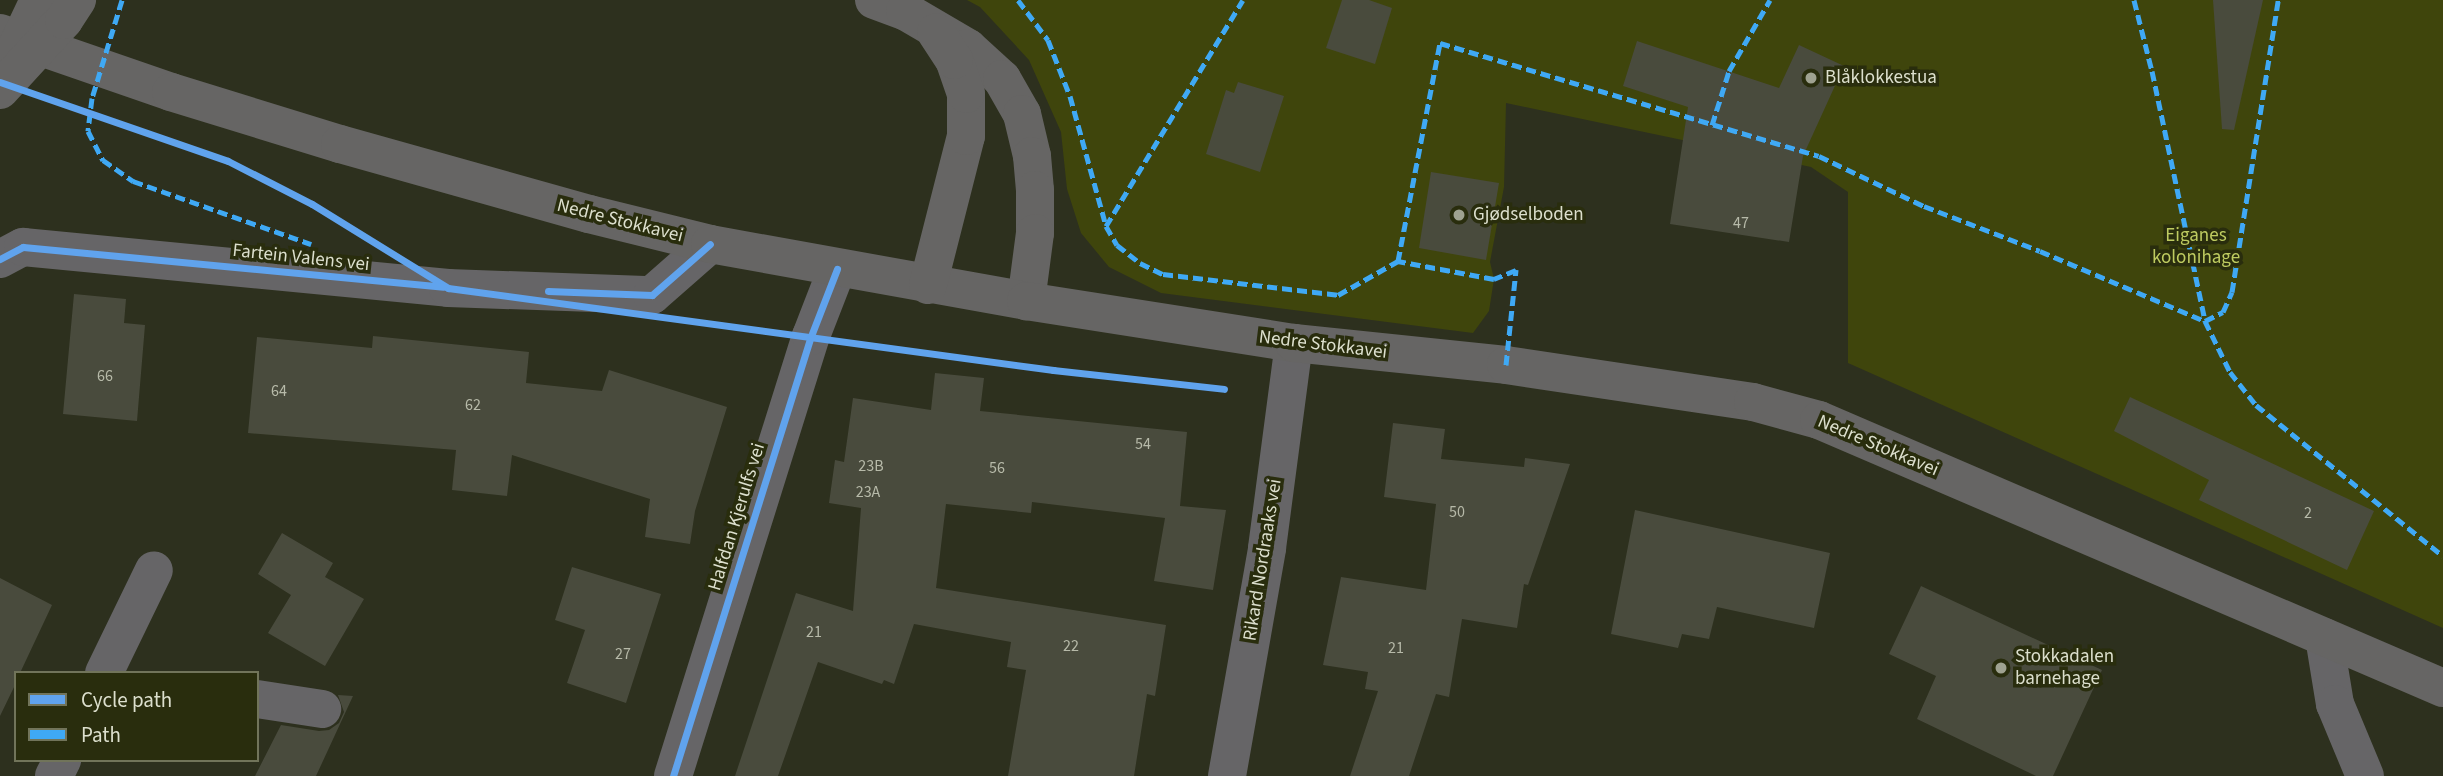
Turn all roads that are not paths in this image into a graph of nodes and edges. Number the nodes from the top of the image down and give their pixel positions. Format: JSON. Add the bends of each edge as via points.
{"nodes":[{"id":1,"x":39,"y":0,"type":"edge"},
{"id":2,"x":78,"y":0,"type":"edge"},
{"id":3,"x":874,"y":0,"type":"edge"},
{"id":4,"x":933,"y":27,"type":"junction"},
{"id":5,"x":0,"y":33,"type":"edge"},
{"id":6,"x":0,"y":81,"type":"edge"},
{"id":7,"x":0,"y":89,"type":"edge"},
{"id":8,"x":710,"y":244,"type":"junction"},
{"id":9,"x":0,"y":259,"type":"edge"},
{"id":10,"x":837,"y":269,"type":"junction"},
{"id":11,"x":928,"y":285,"type":"junction"},
{"id":12,"x":1026,"y":301,"type":"junction"},
{"id":13,"x":1294,"y":343,"type":"junction"},
{"id":14,"x":154,"y":570,"type":"dead end"},
{"id":15,"x":2324,"y":637,"type":"junction"},
{"id":16,"x":105,"y":671,"type":"edge"},
{"id":17,"x":2443,"y":688,"type":"edge"},
{"id":18,"x":259,"y":699,"type":"edge"},
{"id":19,"x":322,"y":709,"type":"dead end"},
{"id":20,"x":673,"y":776,"type":"edge"},
{"id":21,"x":1227,"y":776,"type":"edge"},
{"id":22,"x":2365,"y":776,"type":"edge"}],
"edges":[{"from":1,"to":6,"type":"main road"},
{"from":2,"to":7,"type":"main road"},
{"from":3,"to":4,"type":"main road"},
{"from":4,"to":11,"type":"main road","via":[[954,60],[966,94],[966,136]]},
{"from":4,"to":12,"type":"main road","via":[[968,48],[1002,79],[1022,114],[1035,190]]},
{"from":5,"to":8,"type":"main road","name":"Nedre Stokkavei","via":[[340,144]]},
{"from":8,"to":9,"type":"street","name":"Fartein Valens vei","via":[[652,295],[448,288],[23,247]]},
{"from":8,"to":10,"type":"main road","name":"Nedre Stokkavei"},
{"from":10,"to":11,"type":"main road","name":"Nedre Stokkavei"},
{"from":10,"to":20,"type":"street","name":"Halfdan Kjerulfs vei","via":[[811,336]]},
{"from":11,"to":12,"type":"main road","name":"Nedre Stokkavei"},
{"from":12,"to":13,"type":"main road","name":"Nedre Stokkavei"},
{"from":13,"to":15,"type":"main road","name":"Nedre Stokkavei","via":[[1506,365],[1705,393],[1819,420]]},
{"from":13,"to":21,"type":"street","name":"Rikard Nordraaks vei","via":[[1267,548]]},
{"from":14,"to":16,"type":"street"},
{"from":15,"to":17,"type":"main road","name":"Nedre Stokkavei"},
{"from":15,"to":22,"type":"street","via":[[2335,704]]},
{"from":18,"to":19,"type":"street"}]}
